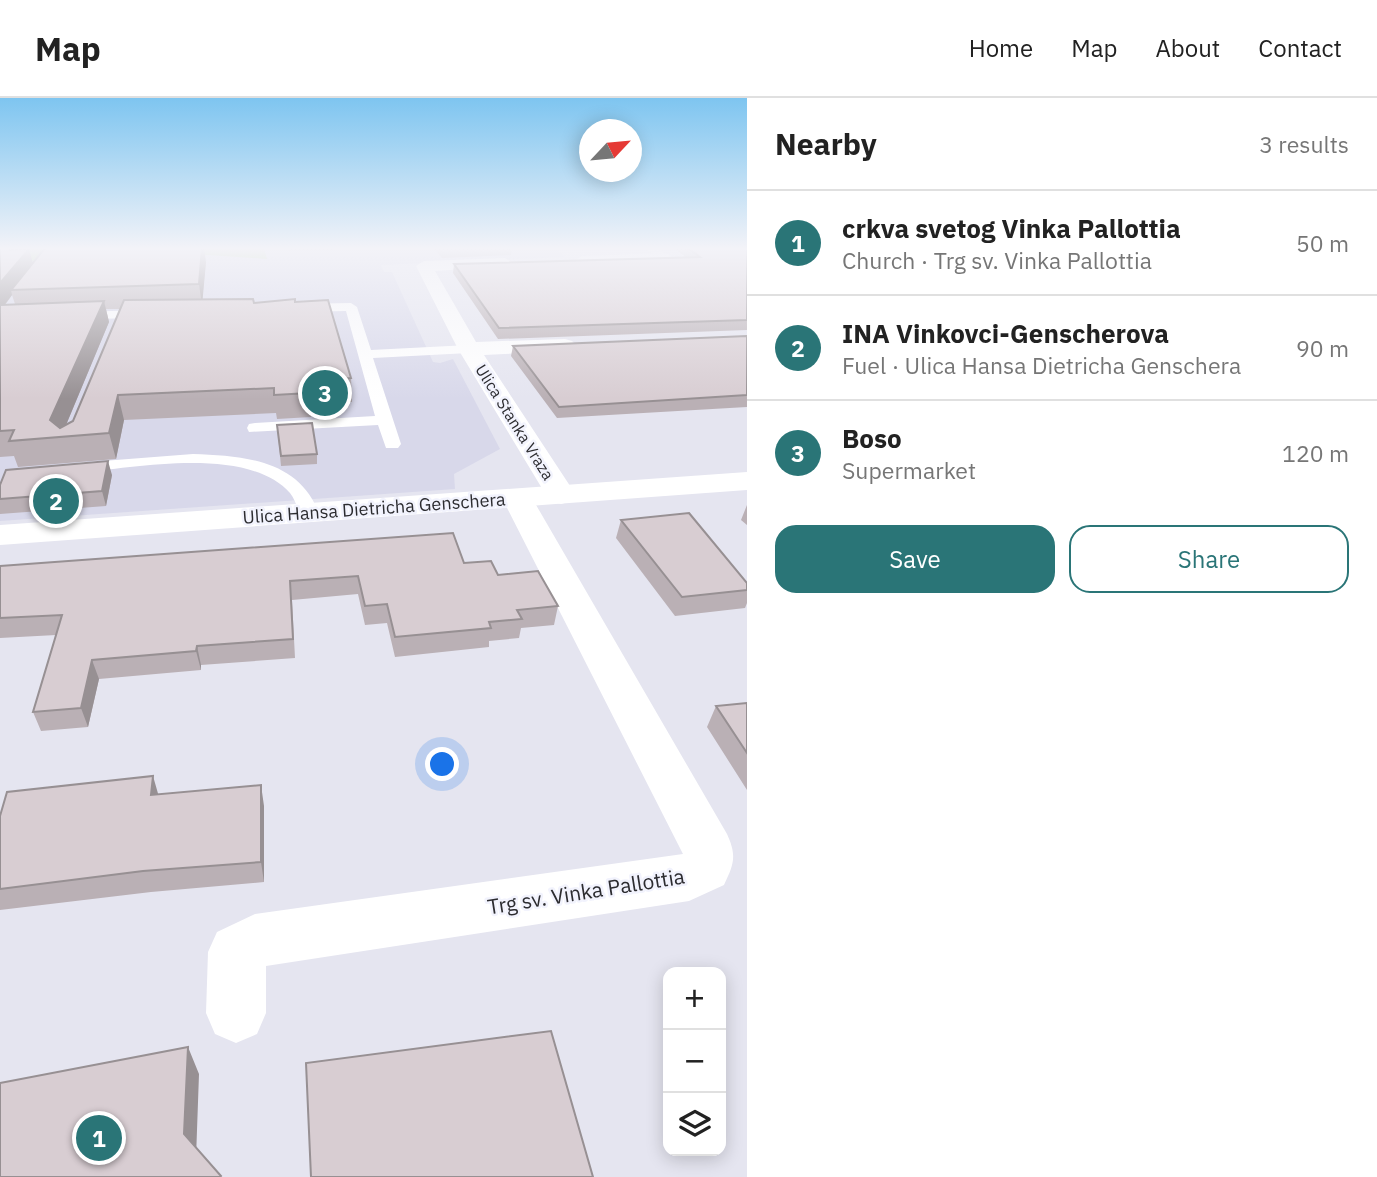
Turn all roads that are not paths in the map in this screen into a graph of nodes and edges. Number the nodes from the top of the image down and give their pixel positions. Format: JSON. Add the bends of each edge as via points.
{"nodes":[{"id":1,"x":442,"y":298,"type":"edge"},
{"id":2,"x":287,"y":309,"type":"edge"},
{"id":3,"x":162,"y":313,"type":"edge"},
{"id":4,"x":121,"y":315,"type":"junction"},
{"id":5,"x":55,"y":317,"type":"edge"},
{"id":6,"x":114,"y":331,"type":"edge"},
{"id":7,"x":580,"y":345,"type":"edge"},
{"id":8,"x":469,"y":349,"type":"junction"},
{"id":9,"x":365,"y":354,"type":"junction"},
{"id":10,"x":384,"y":420,"type":"junction"},
{"id":11,"x":255,"y":428,"type":"dead end"},
{"id":12,"x":392,"y":444,"type":"dead end"},
{"id":13,"x":64,"y":470,"type":"edge"},
{"id":14,"x":747,"y":481,"type":"edge"},
{"id":15,"x":539,"y":496,"type":"junction"},
{"id":16,"x":309,"y":513,"type":"junction"},
{"id":17,"x":0,"y":535,"type":"edge"},
{"id":18,"x":236,"y":1013,"type":"dead end"}],
"edges":[{"from":1,"to":8,"type":"street","name":"Ulica Stanka Vraza"},
{"from":2,"to":9,"type":"lane","via":[[351,307]]},
{"from":3,"to":4,"type":"lane"},
{"from":4,"to":5,"type":"lane"},
{"from":4,"to":6,"type":"lane"},
{"from":7,"to":8,"type":"street","name":"Ulica Stanka Vraza"},
{"from":8,"to":9,"type":"lane"},
{"from":8,"to":15,"type":"street","name":"Ulica Stanka Vraza"},
{"from":9,"to":10,"type":"lane"},
{"from":10,"to":11,"type":"lane"},
{"from":10,"to":12,"type":"lane"},
{"from":13,"to":16,"type":"lane","via":[[202,458],[253,464],[293,485]]},
{"from":14,"to":15,"type":"street","name":"Ulica Hansa Dietricha Genschera"},
{"from":15,"to":16,"type":"street","name":"Ulica Hansa Dietricha Genschera"},
{"from":15,"to":18,"type":"street","name":"Trg sv. Vinka Pallottia","via":[[709,850],[706,869],[689,877],[255,941],[237,952]]},
{"from":16,"to":17,"type":"street","name":"Ulica Hansa Dietricha Genschera"}]}
